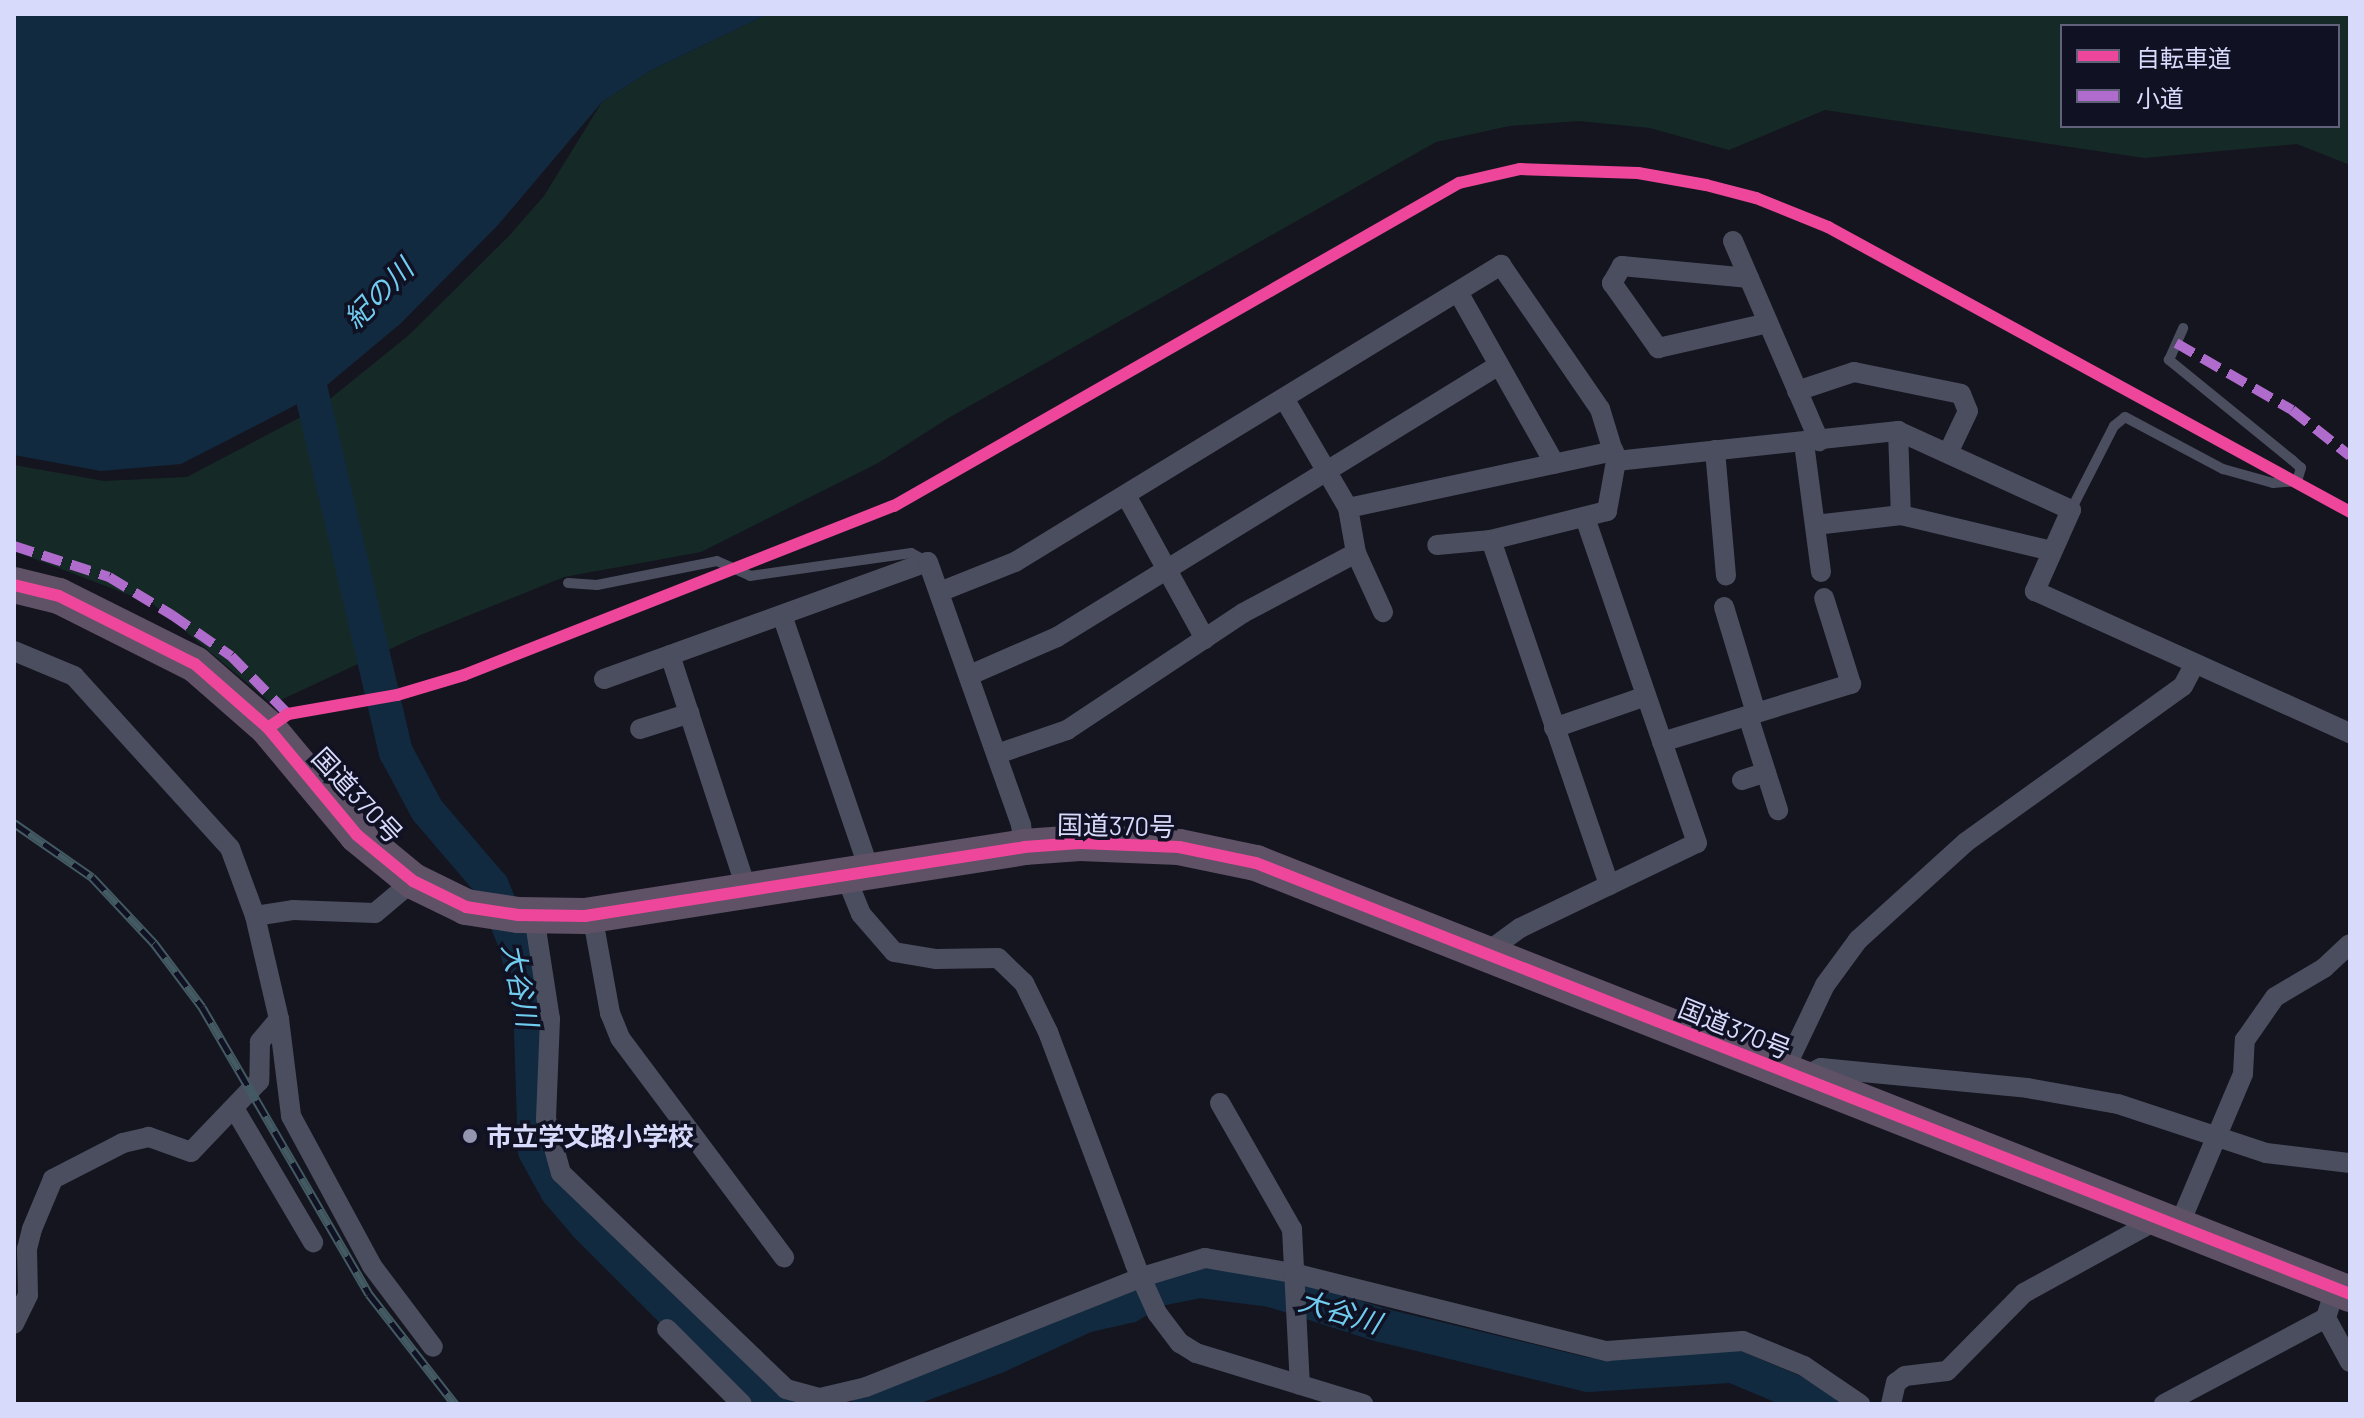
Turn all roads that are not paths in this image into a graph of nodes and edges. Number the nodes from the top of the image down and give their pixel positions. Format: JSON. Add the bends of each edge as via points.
{"nodes":[{"id":1,"x":1733,"y":241,"type":"dead end"},
{"id":2,"x":1749,"y":278,"type":"junction"},
{"id":3,"x":1458,"y":292,"type":"junction"},
{"id":4,"x":1768,"y":323,"type":"junction"},
{"id":5,"x":2183,"y":328,"type":"dead end"},
{"id":6,"x":1499,"y":365,"type":"junction"},
{"id":7,"x":1797,"y":391,"type":"junction"},
{"id":8,"x":1285,"y":400,"type":"junction"},
{"id":9,"x":1898,"y":431,"type":"junction"},
{"id":10,"x":1811,"y":442,"type":"junction"},
{"id":11,"x":1715,"y":450,"type":"junction"},
{"id":12,"x":1949,"y":451,"type":"junction"},
{"id":13,"x":1615,"y":456,"type":"junction"},
{"id":14,"x":1555,"y":464,"type":"junction"},
{"id":15,"x":1326,"y":469,"type":"junction"},
{"id":16,"x":1127,"y":497,"type":"junction"},
{"id":17,"x":1348,"y":508,"type":"junction"},
{"id":18,"x":2071,"y":510,"type":"junction"},
{"id":19,"x":1901,"y":515,"type":"junction"},
{"id":20,"x":1585,"y":517,"type":"junction"},
{"id":21,"x":1815,"y":525,"type":"junction"},
{"id":22,"x":1491,"y":540,"type":"junction"},
{"id":23,"x":1437,"y":545,"type":"dead end"},
{"id":24,"x":2052,"y":551,"type":"junction"},
{"id":25,"x":1356,"y":553,"type":"junction"},
{"id":26,"x":928,"y":562,"type":"junction"},
{"id":27,"x":1165,"y":567,"type":"junction"},
{"id":28,"x":1821,"y":572,"type":"dead end"},
{"id":29,"x":1726,"y":576,"type":"dead end"},
{"id":30,"x":568,"y":583,"type":"dead end"},
{"id":31,"x":14,"y":585,"type":"edge"},
{"id":32,"x":942,"y":591,"type":"junction"},
{"id":33,"x":1824,"y":598,"type":"dead end"},
{"id":34,"x":1724,"y":607,"type":"dead end"},
{"id":35,"x":1383,"y":612,"type":"dead end"},
{"id":36,"x":782,"y":615,"type":"junction"},
{"id":37,"x":1205,"y":639,"type":"junction"},
{"id":38,"x":14,"y":651,"type":"edge"},
{"id":39,"x":670,"y":655,"type":"junction"},
{"id":40,"x":2194,"y":665,"type":"junction"},
{"id":41,"x":970,"y":675,"type":"junction"},
{"id":42,"x":604,"y":679,"type":"dead end"},
{"id":43,"x":1646,"y":696,"type":"junction"},
{"id":44,"x":690,"y":713,"type":"junction"},
{"id":45,"x":1752,"y":714,"type":"junction"},
{"id":46,"x":1554,"y":728,"type":"junction"},
{"id":47,"x":640,"y":729,"type":"dead end"},
{"id":48,"x":2350,"y":733,"type":"edge"},
{"id":49,"x":1662,"y":742,"type":"junction"},
{"id":50,"x":997,"y":754,"type":"junction"},
{"id":51,"x":1766,"y":772,"type":"junction"},
{"id":52,"x":1742,"y":780,"type":"dead end"},
{"id":53,"x":1778,"y":810,"type":"dead end"},
{"id":54,"x":1024,"y":847,"type":"junction"},
{"id":55,"x":858,"y":874,"type":"junction"},
{"id":56,"x":413,"y":881,"type":"junction"},
{"id":57,"x":1609,"y":885,"type":"junction"},
{"id":58,"x":748,"y":893,"type":"junction"},
{"id":59,"x":592,"y":914,"type":"junction"},
{"id":60,"x":255,"y":916,"type":"junction"},
{"id":61,"x":526,"y":916,"type":"junction"},
{"id":62,"x":2350,"y":944,"type":"edge"},
{"id":63,"x":1487,"y":952,"type":"junction"},
{"id":64,"x":279,"y":1019,"type":"junction"},
{"id":65,"x":1792,"y":1074,"type":"junction"},
{"id":66,"x":1220,"y":1103,"type":"dead end"},
{"id":67,"x":234,"y":1108,"type":"junction"},
{"id":68,"x":2216,"y":1137,"type":"junction"},
{"id":69,"x":2350,"y":1163,"type":"edge"},
{"id":70,"x":2166,"y":1218,"type":"junction"},
{"id":71,"x":313,"y":1242,"type":"dead end"},
{"id":72,"x":784,"y":1257,"type":"dead end"},
{"id":73,"x":1293,"y":1273,"type":"junction"},
{"id":74,"x":1142,"y":1277,"type":"junction"},
{"id":75,"x":2337,"y":1300,"type":"edge"},
{"id":76,"x":14,"y":1324,"type":"edge"},
{"id":77,"x":667,"y":1329,"type":"dead end"},
{"id":78,"x":433,"y":1347,"type":"dead end"},
{"id":79,"x":2350,"y":1362,"type":"edge"},
{"id":80,"x":1300,"y":1385,"type":"junction"},
{"id":81,"x":742,"y":1404,"type":"edge"},
{"id":82,"x":1363,"y":1404,"type":"edge"},
{"id":83,"x":1860,"y":1404,"type":"edge"},
{"id":84,"x":1891,"y":1404,"type":"edge"},
{"id":85,"x":2164,"y":1404,"type":"edge"}],
"edges":[{"from":1,"to":2,"type":"street"},
{"from":2,"to":4,"type":"street"},
{"from":2,"to":4,"type":"street","via":[[1622,266],[1612,283],[1658,348]]},
{"from":3,"to":6,"type":"street"},
{"from":3,"to":8,"type":"street"},
{"from":3,"to":13,"type":"street","via":[[1501,265],[1600,409]]},
{"from":4,"to":7,"type":"street"},
{"from":5,"to":18,"type":"lane","via":[[2169,360],[2301,468],[2297,481],[2273,483],[2223,469],[2125,417],[2114,426]]},
{"from":6,"to":14,"type":"street"},
{"from":6,"to":15,"type":"street"},
{"from":7,"to":10,"type":"street"},
{"from":7,"to":12,"type":"street","via":[[1854,372],[1961,394],[1968,411]]},
{"from":8,"to":15,"type":"street"},
{"from":8,"to":16,"type":"street"},
{"from":9,"to":10,"type":"street"},
{"from":9,"to":12,"type":"street"},
{"from":9,"to":19,"type":"street"},
{"from":10,"to":11,"type":"street"},
{"from":10,"to":21,"type":"street"},
{"from":11,"to":13,"type":"street"},
{"from":11,"to":29,"type":"street"},
{"from":12,"to":18,"type":"street"},
{"from":13,"to":14,"type":"street"},
{"from":13,"to":20,"type":"street","via":[[1607,511]]},
{"from":14,"to":17,"type":"street"},
{"from":15,"to":17,"type":"street"},
{"from":15,"to":27,"type":"street"},
{"from":16,"to":27,"type":"street"},
{"from":16,"to":32,"type":"street","via":[[1015,562]]},
{"from":17,"to":25,"type":"street"},
{"from":18,"to":24,"type":"street"},
{"from":19,"to":21,"type":"street"},
{"from":19,"to":24,"type":"street"},
{"from":20,"to":22,"type":"street"},
{"from":20,"to":43,"type":"street"},
{"from":21,"to":28,"type":"street"},
{"from":22,"to":23,"type":"street"},
{"from":22,"to":46,"type":"street"},
{"from":24,"to":40,"type":"street","via":[[2035,591]]},
{"from":25,"to":35,"type":"street"},
{"from":25,"to":37,"type":"street"},
{"from":26,"to":30,"type":"lane","via":[[911,553],[750,576],[717,561],[597,585]]},
{"from":26,"to":32,"type":"street"},
{"from":26,"to":36,"type":"street"},
{"from":27,"to":37,"type":"street"},
{"from":27,"to":41,"type":"street","via":[[1057,637]]},
{"from":31,"to":56,"type":"highway","name":"国道370号","via":[[59,596],[195,664],[268,728],[357,835]]},
{"from":32,"to":41,"type":"street"},
{"from":33,"to":45,"type":"street","via":[[1851,684]]},
{"from":34,"to":45,"type":"street"},
{"from":36,"to":39,"type":"street"},
{"from":36,"to":55,"type":"street"},
{"from":37,"to":50,"type":"street","via":[[1067,730]]},
{"from":38,"to":60,"type":"street","via":[[74,676],[230,848]]},
{"from":39,"to":42,"type":"street"},
{"from":39,"to":44,"type":"street"},
{"from":40,"to":48,"type":"street"},
{"from":40,"to":65,"type":"street","via":[[2183,686],[1966,842],[1858,940],[1825,985]]},
{"from":41,"to":50,"type":"street"},
{"from":43,"to":46,"type":"street"},
{"from":43,"to":49,"type":"street"},
{"from":44,"to":47,"type":"street"},
{"from":44,"to":58,"type":"street"},
{"from":45,"to":49,"type":"street"},
{"from":45,"to":51,"type":"street"},
{"from":46,"to":57,"type":"street"},
{"from":49,"to":57,"type":"street","via":[[1697,843]]},
{"from":50,"to":54,"type":"street"},
{"from":51,"to":52,"type":"street"},
{"from":51,"to":53,"type":"street"},
{"from":54,"to":55,"type":"highway","name":"国道370号"},
{"from":54,"to":63,"type":"highway","name":"国道370号","via":[[1179,847],[1256,863]]},
{"from":55,"to":58,"type":"highway","name":"国道370号"},
{"from":55,"to":74,"type":"street","via":[[861,914],[894,952],[936,959],[998,958],[1024,983],[1048,1032]]},
{"from":56,"to":60,"type":"street","via":[[375,913],[293,910]]},
{"from":56,"to":61,"type":"highway","name":"国道370号","via":[[466,907]]},
{"from":57,"to":63,"type":"street","via":[[1520,928]]},
{"from":58,"to":59,"type":"highway","name":"国道370号"},
{"from":59,"to":61,"type":"highway","name":"国道370号"},
{"from":59,"to":72,"type":"street","via":[[610,1013],[620,1038]]},
{"from":60,"to":64,"type":"street"},
{"from":61,"to":74,"type":"street","via":[[550,1019],[546,1119],[561,1173],[786,1389],[820,1398],[866,1387]]},
{"from":62,"to":68,"type":"street","via":[[2324,968],[2275,997],[2245,1040],[2243,1074]]},
{"from":63,"to":65,"type":"highway","name":"国道370号"},
{"from":64,"to":67,"type":"street","via":[[260,1042],[259,1081]]},
{"from":64,"to":78,"type":"street","via":[[291,1116],[372,1266]]},
{"from":65,"to":68,"type":"street","via":[[1821,1068],[2027,1088],[2118,1104]]},
{"from":65,"to":70,"type":"highway","name":"国道370号"},
{"from":66,"to":73,"type":"street","via":[[1292,1229]]},
{"from":67,"to":71,"type":"street"},
{"from":67,"to":76,"type":"street","via":[[191,1152],[149,1137],[123,1143],[53,1179],[32,1229],[28,1295]]},
{"from":68,"to":69,"type":"street","via":[[2266,1153]]},
{"from":68,"to":70,"type":"street"},
{"from":70,"to":75,"type":"highway","name":"国道370号"},
{"from":70,"to":84,"type":"street","via":[[2024,1293],[1947,1371],[1905,1376],[1896,1383]]},
{"from":73,"to":74,"type":"street","via":[[1205,1258]]},
{"from":73,"to":80,"type":"street"},
{"from":73,"to":83,"type":"street","via":[[1607,1351],[1743,1341],[1804,1366]]},
{"from":74,"to":80,"type":"street","via":[[1168,1331],[1196,1353]]},
{"from":75,"to":79,"type":"street"},
{"from":75,"to":85,"type":"street"},
{"from":77,"to":81,"type":"street"},
{"from":80,"to":82,"type":"street"}]}
